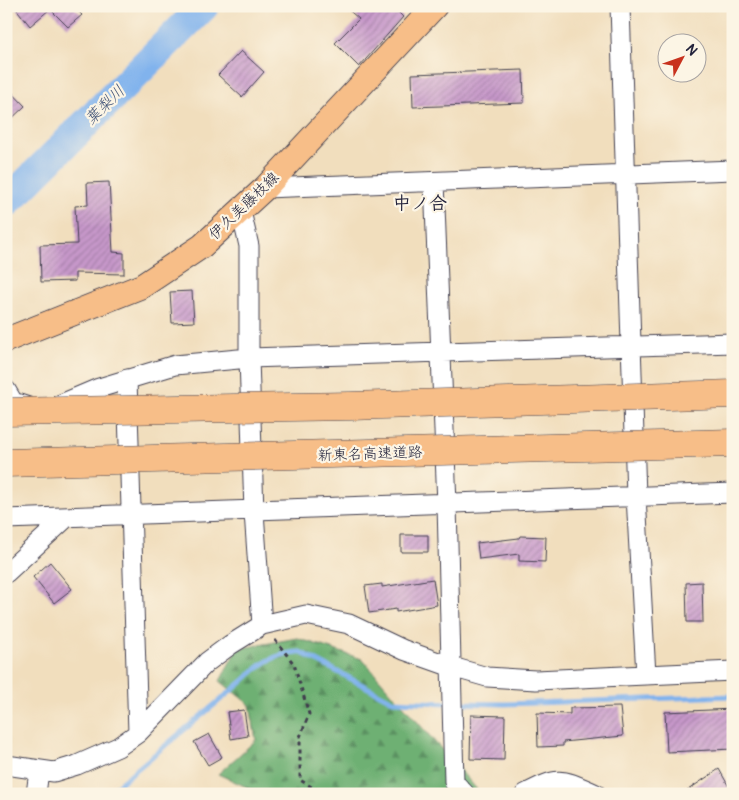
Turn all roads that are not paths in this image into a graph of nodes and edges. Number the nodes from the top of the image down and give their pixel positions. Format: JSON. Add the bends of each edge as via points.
{"nodes":[{"id":1,"x":435,"y":6,"type":"edge"},
{"id":2,"x":620,"y":6,"type":"edge"},
{"id":3,"x":733,"y":170,"type":"edge"},
{"id":4,"x":624,"y":173,"type":"junction"},
{"id":5,"x":434,"y":182,"type":"junction"},
{"id":6,"x":265,"y":188,"type":"junction"},
{"id":7,"x":241,"y":211,"type":"junction"},
{"id":8,"x":6,"y":340,"type":"edge"},
{"id":9,"x":733,"y":343,"type":"edge"},
{"id":10,"x":630,"y":348,"type":"junction"},
{"id":11,"x":441,"y":352,"type":"junction"},
{"id":12,"x":249,"y":358,"type":"junction"},
{"id":13,"x":126,"y":379,"type":"junction"},
{"id":14,"x":6,"y":390,"type":"edge"},
{"id":15,"x":733,"y":394,"type":"edge"},
{"id":16,"x":6,"y":412,"type":"edge"},
{"id":17,"x":733,"y":443,"type":"edge"},
{"id":18,"x":6,"y":463,"type":"edge"},
{"id":19,"x":733,"y":493,"type":"edge"},
{"id":20,"x":636,"y":496,"type":"junction"},
{"id":21,"x":447,"y":504,"type":"junction"},
{"id":22,"x":254,"y":512,"type":"junction"},
{"id":23,"x":131,"y":513,"type":"junction"},
{"id":24,"x":67,"y":517,"type":"junction"},
{"id":25,"x":6,"y":519,"type":"edge"},
{"id":26,"x":6,"y":574,"type":"edge"},
{"id":27,"x":262,"y":625,"type":"junction"},
{"id":28,"x":452,"y":667,"type":"junction"},
{"id":29,"x":733,"y":671,"type":"edge"},
{"id":30,"x":646,"y":675,"type":"junction"},
{"id":31,"x":138,"y":733,"type":"junction"},
{"id":32,"x":6,"y":765,"type":"edge"},
{"id":33,"x":39,"y":770,"type":"junction"},
{"id":34,"x":36,"y":794,"type":"edge"},
{"id":35,"x":465,"y":794,"type":"edge"},
{"id":36,"x":525,"y":794,"type":"edge"},
{"id":37,"x":596,"y":794,"type":"edge"}],
"edges":[{"from":1,"to":6,"type":"main road","name":"伊久美藤枝線"},
{"from":2,"to":4,"type":"street"},
{"from":3,"to":4,"type":"street"},
{"from":4,"to":5,"type":"street"},
{"from":4,"to":10,"type":"street"},
{"from":5,"to":6,"type":"street"},
{"from":5,"to":11,"type":"street"},
{"from":6,"to":7,"type":"main road","name":"伊久美藤枝線"},
{"from":7,"to":8,"type":"main road","name":"伊久美藤枝線","via":[[202,246],[142,286]]},
{"from":7,"to":12,"type":"street","via":[[250,246]]},
{"from":9,"to":10,"type":"street"},
{"from":10,"to":11,"type":"street"},
{"from":10,"to":20,"type":"street"},
{"from":11,"to":12,"type":"street"},
{"from":11,"to":21,"type":"street"},
{"from":12,"to":13,"type":"street","via":[[175,365]]},
{"from":12,"to":22,"type":"street"},
{"from":13,"to":14,"type":"street","via":[[47,408],[28,408],[13,402]]},
{"from":13,"to":23,"type":"street"},
{"from":15,"to":16,"type":"highway","bridge":true},
{"from":17,"to":18,"type":"highway","name":"新東名高速道路","bridge":true},
{"from":19,"to":20,"type":"street"},
{"from":20,"to":21,"type":"street"},
{"from":20,"to":30,"type":"street"},
{"from":21,"to":22,"type":"street"},
{"from":21,"to":28,"type":"street"},
{"from":22,"to":23,"type":"street"},
{"from":22,"to":27,"type":"street"},
{"from":23,"to":24,"type":"street"},
{"from":23,"to":31,"type":"street"},
{"from":24,"to":25,"type":"street"},
{"from":24,"to":26,"type":"street"},
{"from":27,"to":28,"type":"street","via":[[306,615],[349,624],[404,650]]},
{"from":27,"to":31,"type":"street","via":[[207,662]]},
{"from":28,"to":30,"type":"street","via":[[487,677],[536,680]]},
{"from":28,"to":35,"type":"street","via":[[454,782]]},
{"from":29,"to":30,"type":"street"},
{"from":31,"to":33,"type":"street","via":[[118,747],[77,765],[54,772]]},
{"from":32,"to":33,"type":"street"},
{"from":33,"to":34,"type":"street"},
{"from":36,"to":37,"type":"street","via":[[551,780],[568,782]]}]}
